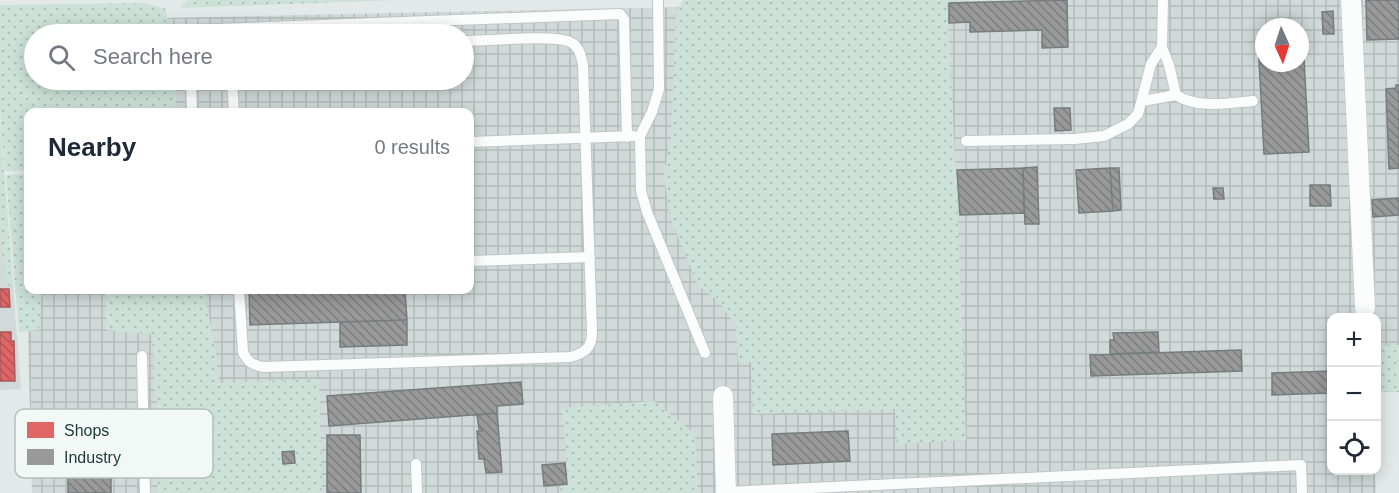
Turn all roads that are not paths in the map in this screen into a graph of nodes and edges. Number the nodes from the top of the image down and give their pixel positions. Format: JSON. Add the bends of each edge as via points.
{"nodes":[{"id":1,"x":658,"y":0,"type":"edge"},
{"id":2,"x":1163,"y":0,"type":"edge"},
{"id":3,"x":1351,"y":0,"type":"edge"},
{"id":4,"x":351,"y":24,"type":"edge"},
{"id":5,"x":474,"y":41,"type":"edge"},
{"id":6,"x":1162,"y":47,"type":"junction"},
{"id":7,"x":191,"y":90,"type":"edge"},
{"id":8,"x":233,"y":90,"type":"edge"},
{"id":9,"x":1176,"y":95,"type":"junction"},
{"id":10,"x":1142,"y":101,"type":"junction"},
{"id":11,"x":1253,"y":101,"type":"dead end"},
{"id":12,"x":192,"y":108,"type":"edge"},
{"id":13,"x":234,"y":108,"type":"edge"},
{"id":14,"x":627,"y":136,"type":"junction"},
{"id":15,"x":640,"y":136,"type":"junction"},
{"id":16,"x":586,"y":138,"type":"junction"},
{"id":17,"x":966,"y":141,"type":"dead end"},
{"id":18,"x":474,"y":142,"type":"edge"},
{"id":19,"x":590,"y":257,"type":"junction"},
{"id":20,"x":474,"y":261,"type":"edge"},
{"id":21,"x":239,"y":294,"type":"edge"},
{"id":22,"x":1365,"y":308,"type":"dead end"},
{"id":23,"x":705,"y":353,"type":"dead end"},
{"id":24,"x":142,"y":356,"type":"dead end"},
{"id":25,"x":723,"y":396,"type":"dead end"},
{"id":26,"x":143,"y":409,"type":"edge"},
{"id":27,"x":416,"y":464,"type":"dead end"},
{"id":28,"x":145,"y":478,"type":"edge"},
{"id":29,"x":145,"y":493,"type":"edge"},
{"id":30,"x":417,"y":493,"type":"edge"},
{"id":31,"x":726,"y":493,"type":"edge"},
{"id":32,"x":1302,"y":493,"type":"edge"}],
"edges":[{"from":1,"to":15,"type":"lane","via":[[659,89]]},
{"from":2,"to":6,"type":"lane"},
{"from":3,"to":22,"type":"street"},
{"from":4,"to":14,"type":"lane","via":[[620,14],[624,19]]},
{"from":5,"to":16,"type":"lane","via":[[560,38],[577,46],[583,64]]},
{"from":6,"to":9,"type":"lane"},
{"from":6,"to":10,"type":"lane","via":[[1151,64]]},
{"from":7,"to":12,"type":"lane"},
{"from":8,"to":13,"type":"lane"},
{"from":9,"to":10,"type":"lane"},
{"from":9,"to":11,"type":"lane","via":[[1204,104]]},
{"from":10,"to":17,"type":"lane","via":[[1138,114],[1128,124],[1104,136]]},
{"from":14,"to":15,"type":"lane"},
{"from":14,"to":16,"type":"lane"},
{"from":15,"to":23,"type":"lane","via":[[641,191],[647,212]]},
{"from":16,"to":18,"type":"lane"},
{"from":16,"to":19,"type":"lane"},
{"from":19,"to":20,"type":"lane"},
{"from":19,"to":21,"type":"lane","via":[[592,342],[588,350],[570,357],[254,365],[243,352]]},
{"from":24,"to":26,"type":"lane"},
{"from":25,"to":31,"type":"street"},
{"from":27,"to":30,"type":"lane"},
{"from":28,"to":29,"type":"lane"},
{"from":31,"to":32,"type":"lane","via":[[1301,465]]}]}
